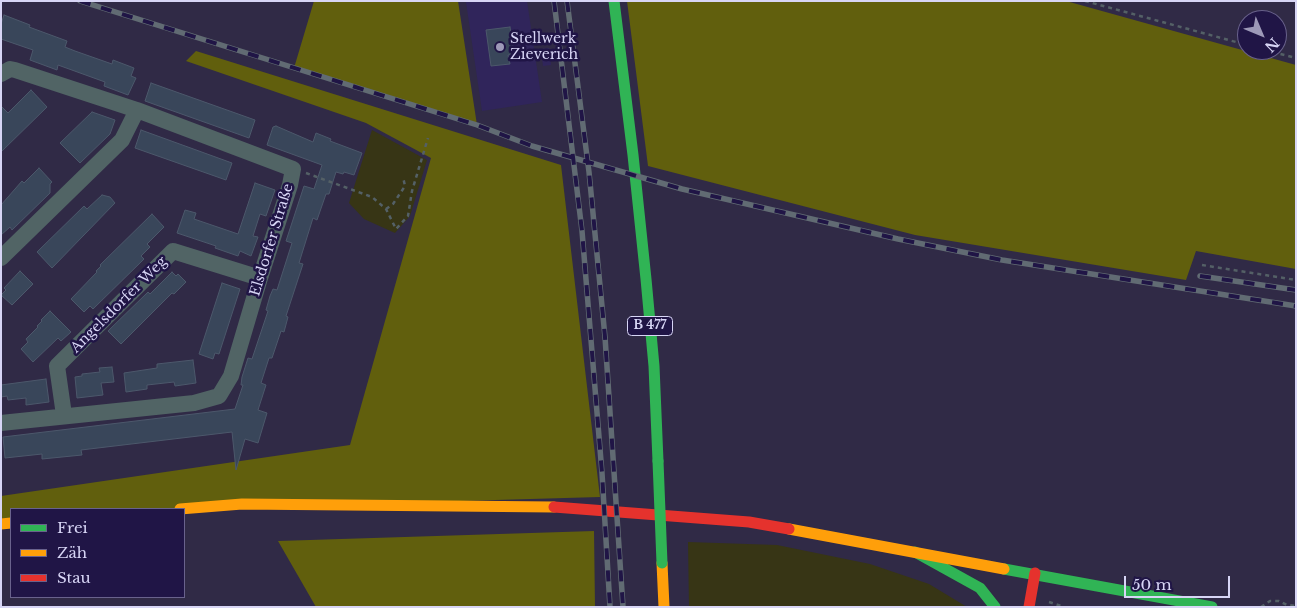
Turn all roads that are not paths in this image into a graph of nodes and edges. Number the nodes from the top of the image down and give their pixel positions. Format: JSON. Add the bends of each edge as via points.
{"nodes":[{"id":1,"x":614,"y":1,"type":"edge"},
{"id":2,"x":1,"y":74,"type":"edge"},
{"id":3,"x":137,"y":110,"type":"junction"},
{"id":4,"x":1,"y":258,"type":"edge"},
{"id":5,"x":260,"y":278,"type":"junction"},
{"id":6,"x":64,"y":415,"type":"junction"},
{"id":7,"x":1,"y":423,"type":"edge"},
{"id":8,"x":185,"y":509,"type":"edge"},
{"id":9,"x":915,"y":552,"type":"junction"},
{"id":10,"x":1035,"y":573,"type":"junction"},
{"id":11,"x":664,"y":607,"type":"edge"},
{"id":12,"x":995,"y":607,"type":"edge"},
{"id":13,"x":1028,"y":607,"type":"edge"},
{"id":14,"x":1212,"y":607,"type":"edge"}],
"edges":[{"from":1,"to":11,"type":"street","number":"B 477","bridge":true,"via":[[654,366]]},
{"from":2,"to":3,"type":"street","name":"Elsdorfer Straße","via":[[15,70]]},
{"from":3,"to":4,"type":"street","via":[[122,140]]},
{"from":3,"to":5,"type":"street","name":"Elsdorfer Straße","via":[[293,169]]},
{"from":5,"to":6,"type":"street","name":"Elsdorfer Straße","via":[[231,376],[218,396],[194,403]]},
{"from":5,"to":6,"type":"street","name":"Angelsdorfer Weg","via":[[173,251],[57,366]]},
{"from":6,"to":7,"type":"street","name":"Elsdorfer Straße"},
{"from":8,"to":9,"type":"street","via":[[242,504],[548,507],[749,522]]},
{"from":9,"to":10,"type":"street"},
{"from":9,"to":12,"type":"street","via":[[980,588]]},
{"from":10,"to":13,"type":"street"},
{"from":10,"to":14,"type":"street"}]}
